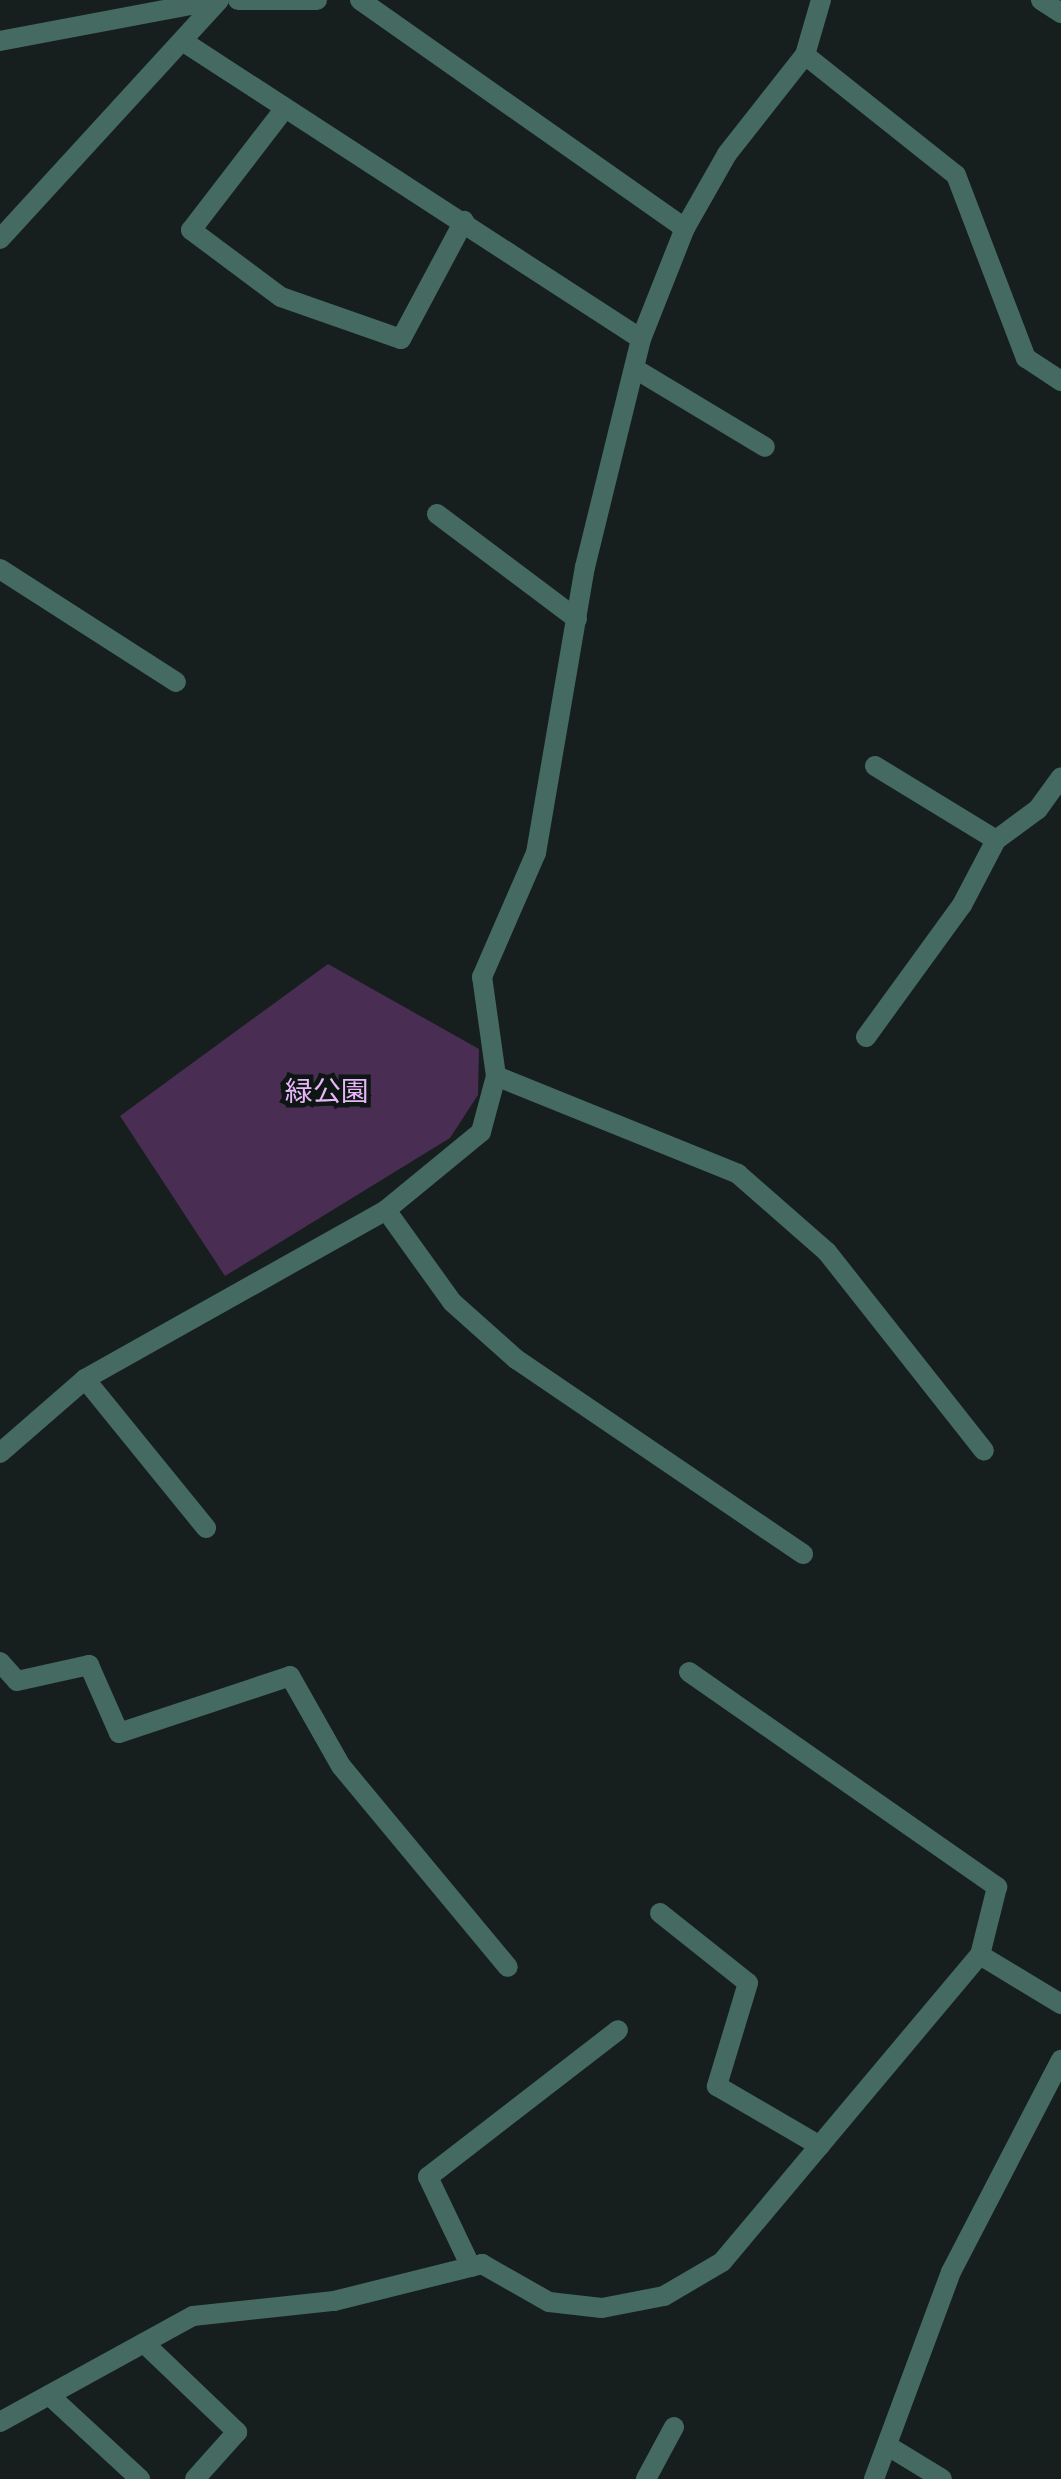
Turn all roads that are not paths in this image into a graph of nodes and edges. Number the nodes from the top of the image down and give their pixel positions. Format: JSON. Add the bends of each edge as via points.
{"nodes":[{"id":1,"x":218,"y":0,"type":"edge"},
{"id":2,"x":238,"y":0,"type":"edge"},
{"id":3,"x":317,"y":0,"type":"edge"},
{"id":4,"x":360,"y":0,"type":"edge"},
{"id":5,"x":821,"y":0,"type":"edge"},
{"id":6,"x":1041,"y":0,"type":"edge"},
{"id":7,"x":1061,"y":13,"type":"edge"},
{"id":8,"x":0,"y":41,"type":"edge"},
{"id":9,"x":187,"y":44,"type":"junction"},
{"id":10,"x":805,"y":55,"type":"junction"},
{"id":11,"x":282,"y":112,"type":"junction"},
{"id":12,"x":464,"y":221,"type":"junction"},
{"id":13,"x":685,"y":228,"type":"junction"},
{"id":14,"x":0,"y":239,"type":"edge"},
{"id":15,"x":642,"y":338,"type":"junction"},
{"id":16,"x":637,"y":370,"type":"junction"},
{"id":17,"x":1061,"y":381,"type":"edge"},
{"id":18,"x":765,"y":447,"type":"dead end"},
{"id":19,"x":437,"y":514,"type":"dead end"},
{"id":20,"x":0,"y":569,"type":"edge"},
{"id":21,"x":576,"y":620,"type":"junction"},
{"id":22,"x":176,"y":682,"type":"dead end"},
{"id":23,"x":875,"y":766,"type":"dead end"},
{"id":24,"x":1061,"y":777,"type":"edge"},
{"id":25,"x":996,"y":840,"type":"junction"},
{"id":26,"x":866,"y":1037,"type":"dead end"},
{"id":27,"x":496,"y":1076,"type":"junction"},
{"id":28,"x":386,"y":1210,"type":"junction"},
{"id":29,"x":85,"y":1379,"type":"junction"},
{"id":30,"x":984,"y":1450,"type":"dead end"},
{"id":31,"x":0,"y":1453,"type":"edge"},
{"id":32,"x":206,"y":1528,"type":"dead end"},
{"id":33,"x":803,"y":1554,"type":"dead end"},
{"id":34,"x":0,"y":1662,"type":"edge"},
{"id":35,"x":690,"y":1672,"type":"dead end"},
{"id":36,"x":660,"y":1914,"type":"dead end"},
{"id":37,"x":980,"y":1955,"type":"junction"},
{"id":38,"x":508,"y":1967,"type":"dead end"},
{"id":39,"x":1061,"y":2004,"type":"edge"},
{"id":40,"x":618,"y":2030,"type":"dead end"},
{"id":41,"x":1061,"y":2060,"type":"edge"},
{"id":42,"x":820,"y":2146,"type":"junction"},
{"id":43,"x":471,"y":2267,"type":"junction"},
{"id":44,"x":144,"y":2343,"type":"junction"},
{"id":45,"x":49,"y":2395,"type":"junction"},
{"id":46,"x":0,"y":2422,"type":"edge"},
{"id":47,"x":674,"y":2427,"type":"dead end"},
{"id":48,"x":888,"y":2446,"type":"junction"},
{"id":49,"x":140,"y":2479,"type":"edge"},
{"id":50,"x":195,"y":2479,"type":"edge"},
{"id":51,"x":646,"y":2479,"type":"edge"},
{"id":52,"x":874,"y":2479,"type":"edge"},
{"id":53,"x":942,"y":2479,"type":"edge"}],
"edges":[{"from":1,"to":8,"type":"street"},
{"from":1,"to":9,"type":"street"},
{"from":2,"to":3,"type":"street"},
{"from":4,"to":13,"type":"street"},
{"from":5,"to":10,"type":"street"},
{"from":6,"to":7,"type":"street"},
{"from":9,"to":11,"type":"street"},
{"from":9,"to":14,"type":"street","via":[[26,201]]},
{"from":10,"to":13,"type":"street","via":[[728,154]]},
{"from":10,"to":17,"type":"street","via":[[956,175],[1026,358]]},
{"from":11,"to":12,"type":"street"},
{"from":11,"to":12,"type":"street","via":[[191,230],[281,297],[401,339]]},
{"from":12,"to":15,"type":"street"},
{"from":13,"to":15,"type":"street"},
{"from":15,"to":16,"type":"street"},
{"from":16,"to":18,"type":"street"},
{"from":16,"to":21,"type":"street"},
{"from":19,"to":21,"type":"street"},
{"from":20,"to":22,"type":"street"},
{"from":21,"to":27,"type":"street","via":[[536,854],[482,977]]},
{"from":23,"to":25,"type":"street"},
{"from":24,"to":25,"type":"street","via":[[1038,809]]},
{"from":25,"to":26,"type":"street","via":[[962,905]]},
{"from":27,"to":28,"type":"street","via":[[481,1132]]},
{"from":27,"to":30,"type":"street","via":[[738,1174],[826,1252]]},
{"from":28,"to":29,"type":"street"},
{"from":28,"to":33,"type":"street","via":[[452,1302],[516,1359]]},
{"from":29,"to":31,"type":"street"},
{"from":29,"to":32,"type":"street"},
{"from":34,"to":38,"type":"street","via":[[17,1681],[89,1665],[120,1733],[290,1676],[341,1766]]},
{"from":35,"to":37,"type":"street","via":[[997,1887]]},
{"from":36,"to":42,"type":"street","via":[[748,1983],[717,2086]]},
{"from":37,"to":39,"type":"street"},
{"from":37,"to":42,"type":"street"},
{"from":40,"to":43,"type":"street","via":[[428,2177]]},
{"from":41,"to":48,"type":"street","via":[[951,2272]]},
{"from":42,"to":43,"type":"street","via":[[722,2262],[664,2296],[602,2308],[549,2302],[482,2264]]},
{"from":43,"to":44,"type":"street","via":[[334,2301],[192,2316]]},
{"from":44,"to":45,"type":"street"},
{"from":44,"to":50,"type":"street","via":[[237,2432]]},
{"from":45,"to":46,"type":"street"},
{"from":45,"to":49,"type":"street"},
{"from":47,"to":51,"type":"street"},
{"from":48,"to":52,"type":"street"},
{"from":48,"to":53,"type":"street"}]}
